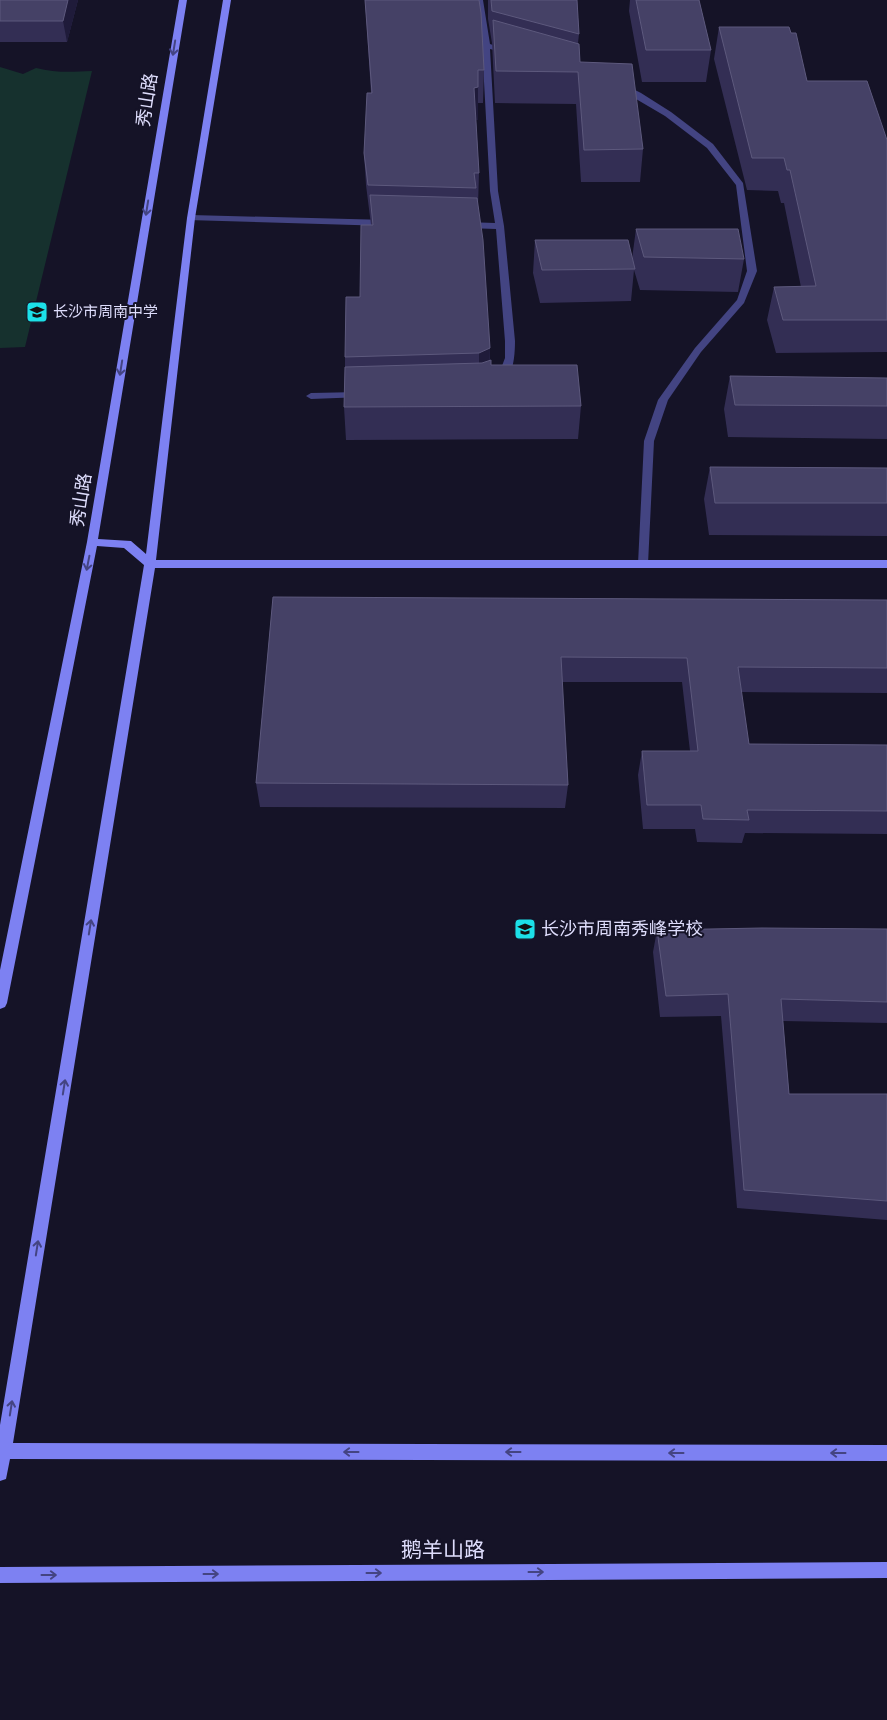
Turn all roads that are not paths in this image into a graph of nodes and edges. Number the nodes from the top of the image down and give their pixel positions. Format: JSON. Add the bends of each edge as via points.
{"nodes":[{"id":1,"x":183,"y":0,"type":"edge"},
{"id":2,"x":227,"y":0,"type":"edge"},
{"id":3,"x":479,"y":0,"type":"edge"},
{"id":4,"x":486,"y":45,"type":"junction"},
{"id":5,"x":513,"y":53,"type":"edge"},
{"id":6,"x":611,"y":82,"type":"edge"},
{"id":7,"x":191,"y":218,"type":"junction"},
{"id":8,"x":400,"y":223,"type":"edge"},
{"id":9,"x":460,"y":225,"type":"edge"},
{"id":10,"x":500,"y":226,"type":"junction"},
{"id":11,"x":496,"y":385,"type":"edge"},
{"id":12,"x":368,"y":395,"type":"edge"},
{"id":13,"x":311,"y":396,"type":"dead end"},
{"id":14,"x":92,"y":542,"type":"junction"},
{"id":15,"x":150,"y":564,"type":"junction"},
{"id":16,"x":643,"y":564,"type":"junction"},
{"id":17,"x":887,"y":564,"type":"edge"},
{"id":18,"x":0,"y":1003,"type":"edge"},
{"id":19,"x":2,"y":1451,"type":"edge"},
{"id":20,"x":887,"y":1453,"type":"edge"},
{"id":21,"x":0,"y":1473,"type":"edge"},
{"id":22,"x":887,"y":1570,"type":"edge"},
{"id":23,"x":0,"y":1575,"type":"edge"}],
"edges":[{"from":1,"to":14,"type":"main road","name":"秀山路","one_way":true},
{"from":2,"to":7,"type":"main road"},
{"from":3,"to":4,"type":"street"},
{"from":4,"to":5,"type":"street"},
{"from":4,"to":10,"type":"street","via":[[494,191]]},
{"from":6,"to":16,"type":"street","via":[[668,114],[710,146],[740,185],[752,272],[741,301],[698,350],[663,400],[649,441]]},
{"from":7,"to":8,"type":"street"},
{"from":7,"to":15,"type":"main road"},
{"from":9,"to":10,"type":"street"},
{"from":10,"to":11,"type":"street","via":[[510,358],[504,378]]},
{"from":12,"to":13,"type":"street"},
{"from":14,"to":15,"type":"main road","via":[[127,544]]},
{"from":14,"to":18,"type":"main road","name":"秀山路","one_way":true},
{"from":15,"to":16,"type":"main road"},
{"from":19,"to":15,"type":"main road","one_way":true},
{"from":16,"to":17,"type":"main road"},
{"from":20,"to":19,"type":"main road","one_way":true},
{"from":19,"to":21,"type":"main road"},
{"from":23,"to":22,"type":"main road","name":"鹅羊山路","one_way":true}]}
